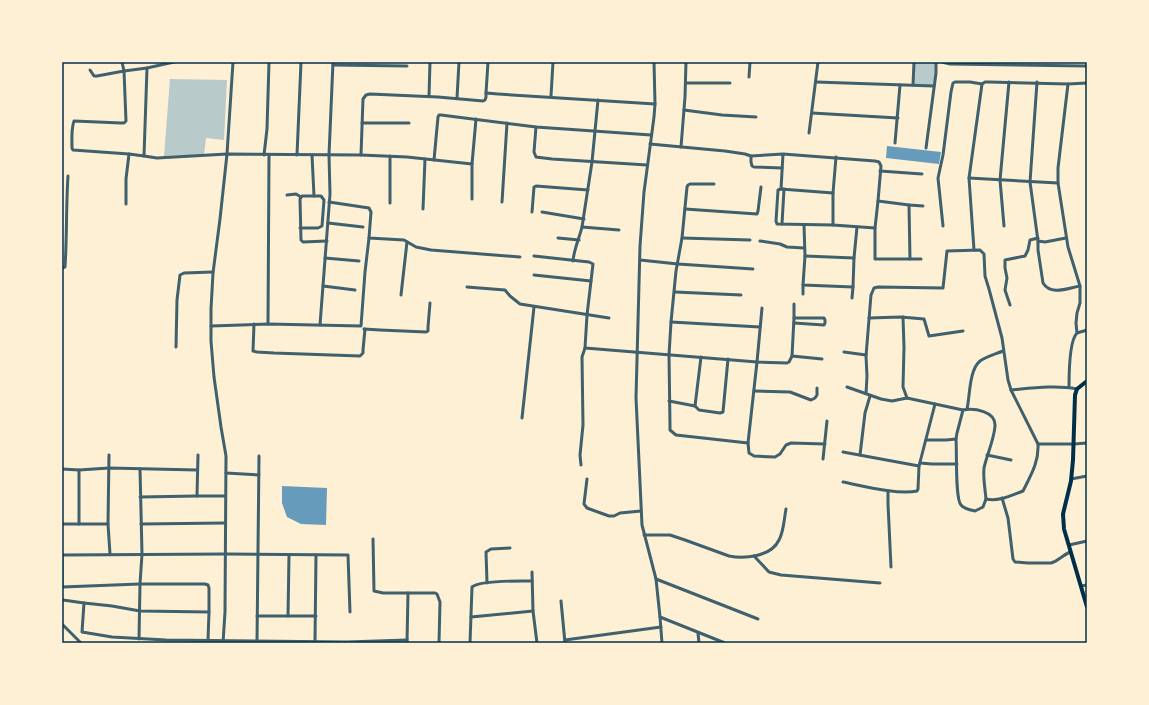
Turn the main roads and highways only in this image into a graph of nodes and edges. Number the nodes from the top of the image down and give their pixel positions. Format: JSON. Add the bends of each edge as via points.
{"nodes":[{"id":1,"x":1087,"y":381,"type":"edge"},
{"id":2,"x":1087,"y":607,"type":"edge"}],
"edges":[{"from":1,"to":2,"type":"main road","via":[[1074,395],[1071,479],[1062,514],[1070,552]]}]}
